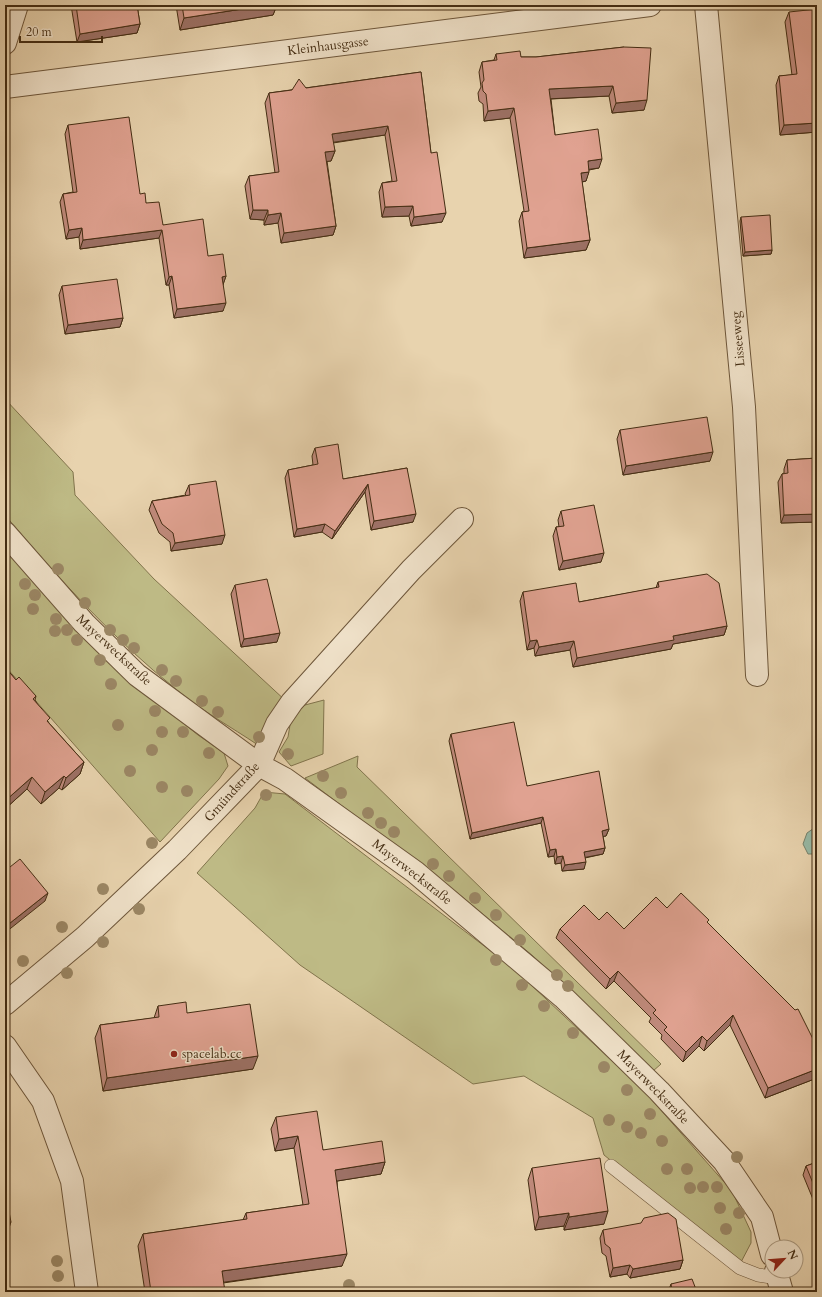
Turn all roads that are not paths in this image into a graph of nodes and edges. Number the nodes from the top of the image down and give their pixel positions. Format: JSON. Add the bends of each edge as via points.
{"nodes":[{"id":1,"x":17,"y":5,"type":"edge"},
{"id":2,"x":650,"y":5,"type":"edge"},
{"id":3,"x":706,"y":5,"type":"edge"},
{"id":4,"x":5,"y":43,"type":"edge"},
{"id":5,"x":5,"y":87,"type":"edge"},
{"id":6,"x":462,"y":519,"type":"dead end"},
{"id":7,"x":5,"y":532,"type":"edge"},
{"id":8,"x":756,"y":675,"type":"dead end"},
{"id":9,"x":259,"y":765,"type":"junction"},
{"id":10,"x":5,"y":1004,"type":"edge"},
{"id":11,"x":5,"y":1046,"type":"edge"},
{"id":12,"x":611,"y":1166,"type":"dead end"},
{"id":13,"x":768,"y":1239,"type":"edge"},
{"id":14,"x":779,"y":1280,"type":"edge"},
{"id":15,"x":87,"y":1292,"type":"edge"}],
"edges":[{"from":1,"to":4,"type":"street"},
{"from":2,"to":5,"type":"street","name":"Kleinhausgasse"},
{"from":3,"to":8,"type":"street","name":"Lisseeweg","via":[[744,407]]},
{"from":6,"to":9,"type":"street","name":"Gmündstraße","via":[[411,570],[292,702],[277,724]]},
{"from":7,"to":9,"type":"street","name":"Mayerweckstraße","via":[[84,623],[137,675]]},
{"from":9,"to":10,"type":"street","name":"Gmündstraße","via":[[177,850],[85,937]]},
{"from":9,"to":13,"type":"street","name":"Mayerweckstraße","via":[[284,779],[415,872],[563,997],[659,1091],[724,1161],[762,1217]]},
{"from":11,"to":15,"type":"street","via":[[43,1101],[72,1181]]},
{"from":12,"to":14,"type":"lane","via":[[740,1268]]}]}
